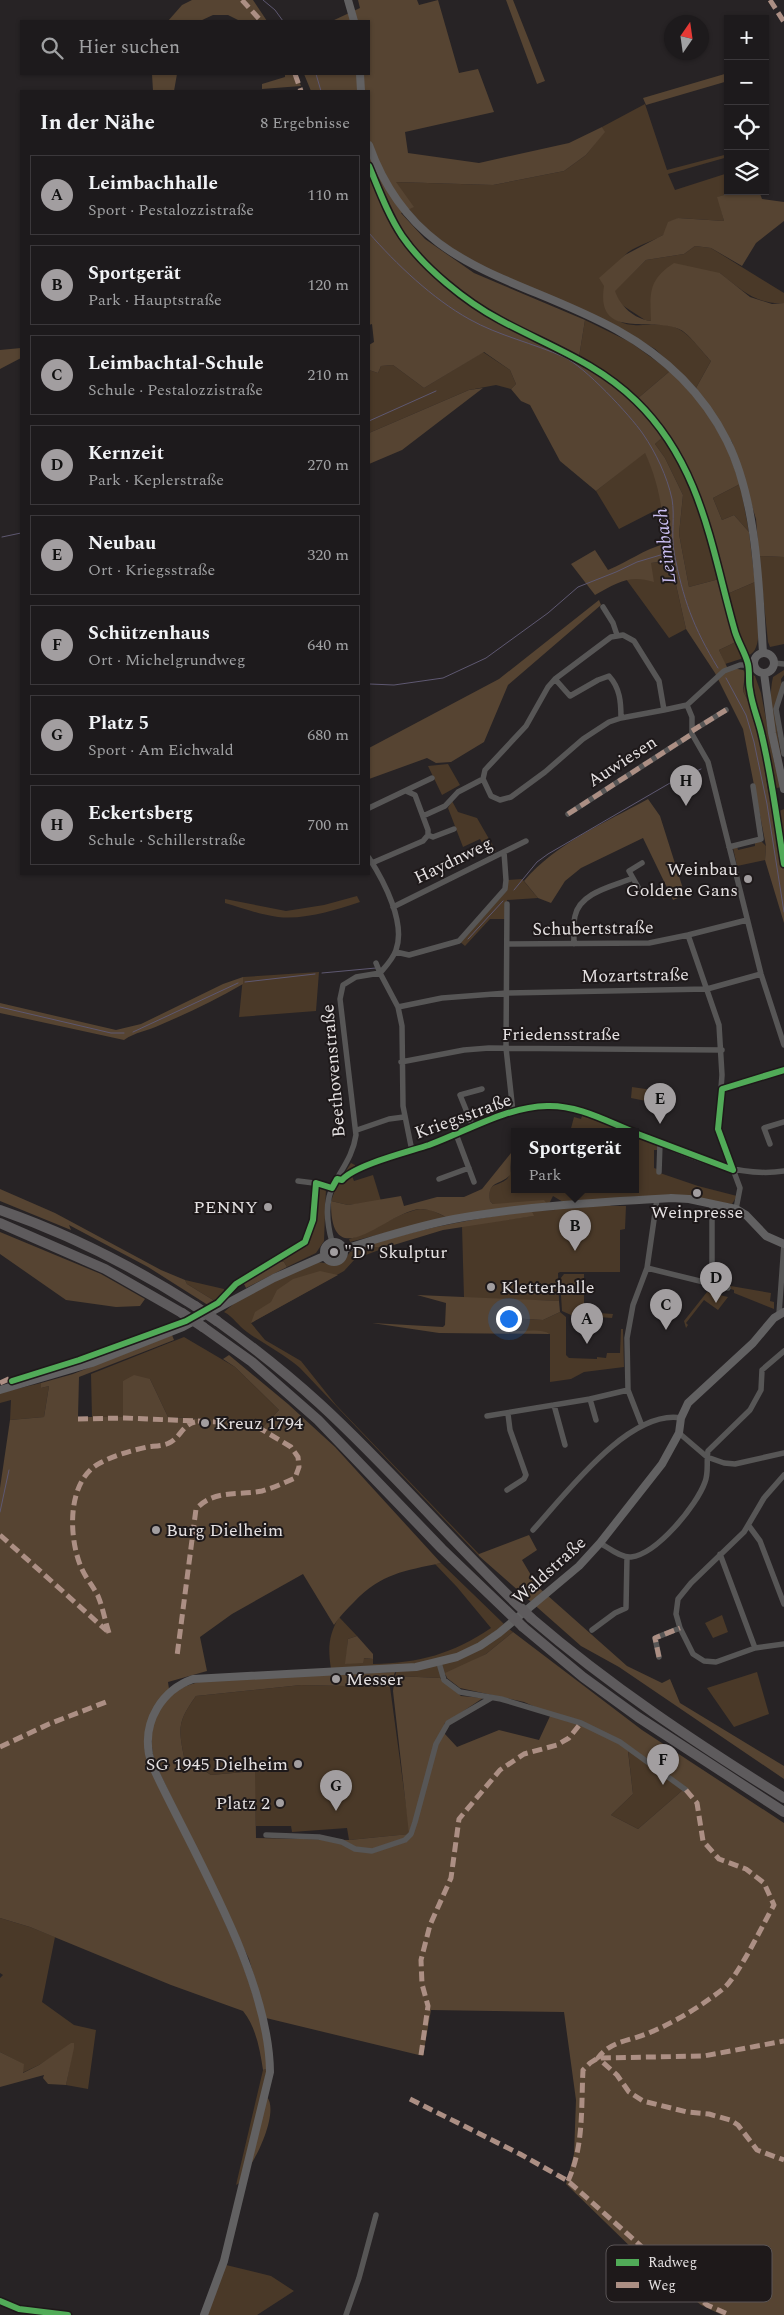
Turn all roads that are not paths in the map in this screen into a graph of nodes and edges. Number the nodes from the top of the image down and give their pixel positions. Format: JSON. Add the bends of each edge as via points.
{"nodes":[{"id":1,"x":348,"y":0,"type":"edge"},
{"id":2,"x":354,"y":20,"type":"edge"},
{"id":3,"x":360,"y":75,"type":"edge"},
{"id":4,"x":361,"y":90,"type":"edge"},
{"id":5,"x":370,"y":147,"type":"edge"},
{"id":6,"x":603,"y":607,"type":"dead end"},
{"id":7,"x":617,"y":635,"type":"junction"},
{"id":8,"x":763,"y":653,"type":"junction"},
{"id":9,"x":754,"y":664,"type":"junction"},
{"id":10,"x":774,"y":664,"type":"junction"},
{"id":11,"x":784,"y":664,"type":"edge"},
{"id":12,"x":764,"y":673,"type":"junction"},
{"id":13,"x":555,"y":679,"type":"junction"},
{"id":14,"x":784,"y":684,"type":"edge"},
{"id":15,"x":687,"y":705,"type":"junction"},
{"id":16,"x":664,"y":710,"type":"junction"},
{"id":17,"x":726,"y":710,"type":"dead end"},
{"id":18,"x":621,"y":718,"type":"junction"},
{"id":19,"x":692,"y":732,"type":"junction"},
{"id":20,"x":784,"y":754,"type":"edge"},
{"id":21,"x":432,"y":778,"type":"dead end"},
{"id":22,"x":483,"y":779,"type":"junction"},
{"id":23,"x":753,"y":786,"type":"dead end"},
{"id":24,"x":784,"y":789,"type":"edge"},
{"id":25,"x":406,"y":792,"type":"junction"},
{"id":26,"x":370,"y":808,"type":"edge"},
{"id":27,"x":568,"y":814,"type":"dead end"},
{"id":28,"x":423,"y":816,"type":"junction"},
{"id":29,"x":454,"y":829,"type":"dead end"},
{"id":30,"x":428,"y":835,"type":"junction"},
{"id":31,"x":526,"y":841,"type":"dead end"},
{"id":32,"x":730,"y":847,"type":"junction"},
{"id":33,"x":504,"y":852,"type":"junction"},
{"id":34,"x":370,"y":861,"type":"edge"},
{"id":35,"x":642,"y":863,"type":"dead end"},
{"id":36,"x":633,"y":878,"type":"junction"},
{"id":37,"x":642,"y":894,"type":"dead end"},
{"id":38,"x":507,"y":904,"type":"dead end"},
{"id":39,"x":393,"y":907,"type":"junction"},
{"id":40,"x":747,"y":920,"type":"junction"},
{"id":41,"x":688,"y":935,"type":"junction"},
{"id":42,"x":507,"y":944,"type":"junction"},
{"id":43,"x":574,"y":944,"type":"junction"},
{"id":44,"x":396,"y":952,"type":"junction"},
{"id":45,"x":376,"y":963,"type":"dead end"},
{"id":46,"x":380,"y":972,"type":"junction"},
{"id":47,"x":761,"y":974,"type":"junction"},
{"id":48,"x":707,"y":989,"type":"junction"},
{"id":49,"x":507,"y":993,"type":"junction"},
{"id":50,"x":398,"y":1007,"type":"junction"},
{"id":51,"x":784,"y":1045,"type":"edge"},
{"id":52,"x":506,"y":1048,"type":"junction"},
{"id":53,"x":722,"y":1050,"type":"junction"},
{"id":54,"x":401,"y":1062,"type":"junction"},
{"id":55,"x":784,"y":1070,"type":"edge"},
{"id":56,"x":482,"y":1088,"type":"dead end"},
{"id":57,"x":722,"y":1089,"type":"junction"},
{"id":58,"x":513,"y":1112,"type":"junction"},
{"id":59,"x":404,"y":1117,"type":"junction"},
{"id":60,"x":784,"y":1122,"type":"edge"},
{"id":61,"x":472,"y":1127,"type":"junction"},
{"id":62,"x":624,"y":1128,"type":"edge"},
{"id":63,"x":357,"y":1130,"type":"junction"},
{"id":64,"x":456,"y":1134,"type":"junction"},
{"id":65,"x":639,"y":1134,"type":"edge"},
{"id":66,"x":660,"y":1143,"type":"junction"},
{"id":67,"x":770,"y":1144,"type":"dead end"},
{"id":68,"x":412,"y":1150,"type":"junction"},
{"id":69,"x":360,"y":1168,"type":"dead end"},
{"id":70,"x":469,"y":1168,"type":"junction"},
{"id":71,"x":733,"y":1170,"type":"junction"},
{"id":72,"x":784,"y":1171,"type":"edge"},
{"id":73,"x":659,"y":1172,"type":"dead end"},
{"id":74,"x":439,"y":1179,"type":"dead end"},
{"id":75,"x":298,"y":1181,"type":"dead end"},
{"id":76,"x":474,"y":1182,"type":"dead end"},
{"id":77,"x":332,"y":1188,"type":"junction"},
{"id":78,"x":657,"y":1199,"type":"junction"},
{"id":79,"x":712,"y":1204,"type":"junction"},
{"id":80,"x":736,"y":1209,"type":"junction"},
{"id":81,"x":0,"y":1210,"type":"edge"},
{"id":82,"x":0,"y":1222,"type":"edge"},
{"id":83,"x":332,"y":1242,"type":"junction"},
{"id":84,"x":784,"y":1244,"type":"edge"},
{"id":85,"x":344,"y":1249,"type":"junction"},
{"id":86,"x":324,"y":1256,"type":"junction"},
{"id":87,"x":646,"y":1268,"type":"junction"},
{"id":88,"x":712,"y":1284,"type":"junction"},
{"id":89,"x":728,"y":1288,"type":"dead end"},
{"id":90,"x":782,"y":1313,"type":"edge"},
{"id":91,"x":784,"y":1351,"type":"edge"},
{"id":92,"x":0,"y":1390,"type":"edge"},
{"id":93,"x":628,"y":1390,"type":"junction"},
{"id":94,"x":590,"y":1399,"type":"junction"},
{"id":95,"x":554,"y":1405,"type":"junction"},
{"id":96,"x":508,"y":1414,"type":"junction"},
{"id":97,"x":487,"y":1416,"type":"dead end"},
{"id":98,"x":681,"y":1418,"type":"junction"},
{"id":99,"x":596,"y":1420,"type":"dead end"},
{"id":100,"x":642,"y":1426,"type":"junction"},
{"id":101,"x":679,"y":1433,"type":"junction"},
{"id":102,"x":565,"y":1444,"type":"dead end"},
{"id":103,"x":784,"y":1453,"type":"edge"},
{"id":104,"x":707,"y":1457,"type":"junction"},
{"id":105,"x":784,"y":1475,"type":"edge"},
{"id":106,"x":507,"y":1490,"type":"dead end"},
{"id":107,"x":749,"y":1526,"type":"junction"},
{"id":108,"x":533,"y":1530,"type":"dead end"},
{"id":109,"x":600,"y":1543,"type":"junction"},
{"id":110,"x":720,"y":1554,"type":"junction"},
{"id":111,"x":627,"y":1557,"type":"junction"},
{"id":112,"x":784,"y":1604,"type":"edge"},
{"id":113,"x":680,"y":1628,"type":"junction"},
{"id":114,"x":592,"y":1630,"type":"dead end"},
{"id":115,"x":784,"y":1644,"type":"edge"},
{"id":116,"x":755,"y":1648,"type":"junction"},
{"id":117,"x":659,"y":1657,"type":"dead end"},
{"id":118,"x":439,"y":1663,"type":"junction"},
{"id":119,"x":491,"y":1698,"type":"junction"},
{"id":120,"x":686,"y":1790,"type":"dead end"},
{"id":121,"x":784,"y":1798,"type":"edge"},
{"id":122,"x":784,"y":1812,"type":"edge"},
{"id":123,"x":266,"y":1835,"type":"dead end"},
{"id":124,"x":376,"y":2215,"type":"dead end"},
{"id":125,"x":204,"y":2315,"type":"edge"},
{"id":126,"x":346,"y":2315,"type":"edge"}],
"edges":[{"from":1,"to":2,"type":"street"},
{"from":3,"to":4,"type":"street"},
{"from":5,"to":8,"type":"street","via":[[389,189],[416,224],[442,246],[497,278],[607,325],[654,354],[693,388],[728,442],[751,518]]},
{"from":6,"to":7,"type":"street"},
{"from":7,"to":13,"type":"street"},
{"from":7,"to":16,"type":"street","via":[[634,641],[655,674]]},
{"from":8,"to":9,"type":"street","via":[[757,656]]},
{"from":8,"to":10,"type":"street","via":[[772,657]]},
{"from":9,"to":12,"type":"street","via":[[756,670]]},
{"from":9,"to":15,"type":"street","via":[[724,671]]},
{"from":10,"to":11,"type":"street"},
{"from":10,"to":12,"type":"street"},
{"from":12,"to":24,"type":"street"},
{"from":13,"to":18,"type":"street","via":[[570,696],[609,676],[619,693]]},
{"from":13,"to":22,"type":"street","via":[[526,726],[485,770]]},
{"from":14,"to":20,"type":"street","via":[[776,709]]},
{"from":15,"to":16,"type":"street"},
{"from":15,"to":19,"type":"street","via":[[692,717]]},
{"from":16,"to":18,"type":"street"},
{"from":17,"to":19,"type":"street","name":"Auwiesen"},
{"from":18,"to":22,"type":"street","via":[[583,739],[511,797],[500,800],[491,796]]},
{"from":19,"to":27,"type":"street","name":"Auwiesen"},
{"from":19,"to":32,"type":"street","via":[[708,762]]},
{"from":21,"to":25,"type":"street"},
{"from":22,"to":28,"type":"street","via":[[458,792],[445,806]]},
{"from":23,"to":32,"type":"street","via":[[761,839]]},
{"from":25,"to":26,"type":"street"},
{"from":25,"to":28,"type":"street","via":[[415,795]]},
{"from":28,"to":30,"type":"street"},
{"from":29,"to":30,"type":"street","via":[[433,837]]},
{"from":30,"to":34,"type":"street","via":[[423,841]]},
{"from":31,"to":33,"type":"street","name":"Haydnweg"},
{"from":32,"to":40,"type":"street"},
{"from":33,"to":39,"type":"street","name":"Haydnweg"},
{"from":33,"to":44,"type":"street","via":[[505,889],[459,941],[410,955]]},
{"from":34,"to":39,"type":"street"},
{"from":35,"to":36,"type":"street","via":[[629,871]]},
{"from":36,"to":37,"type":"street"},
{"from":36,"to":43,"type":"street","via":[[598,892],[581,903],[575,917]]},
{"from":38,"to":42,"type":"street","name":"Schubertstraße"},
{"from":39,"to":44,"type":"street","via":[[399,930]]},
{"from":40,"to":41,"type":"street","name":"Schubertstraße"},
{"from":40,"to":47,"type":"street"},
{"from":41,"to":43,"type":"street","name":"Schubertstraße","via":[[649,943]]},
{"from":41,"to":48,"type":"street"},
{"from":42,"to":43,"type":"street","name":"Schubertstraße"},
{"from":42,"to":49,"type":"street"},
{"from":44,"to":46,"type":"street"},
{"from":45,"to":46,"type":"street"},
{"from":46,"to":50,"type":"street"},
{"from":46,"to":63,"type":"street","name":"Beethovenstraße","via":[[350,979],[341,990],[340,1008]]},
{"from":47,"to":48,"type":"street","name":"Mozartstraße"},
{"from":47,"to":51,"type":"street"},
{"from":48,"to":49,"type":"street","name":"Mozartstraße"},
{"from":48,"to":53,"type":"street","via":[[719,1025]]},
{"from":49,"to":50,"type":"street","name":"Mozartstraße","via":[[442,998]]},
{"from":49,"to":52,"type":"street"},
{"from":50,"to":54,"type":"street","via":[[402,1026]]},
{"from":52,"to":53,"type":"street","name":"Friedensstraße"},
{"from":52,"to":54,"type":"street","name":"Friedensstraße","via":[[471,1050]]},
{"from":52,"to":58,"type":"street"},
{"from":53,"to":57,"type":"street"},
{"from":54,"to":59,"type":"street"},
{"from":55,"to":57,"type":"street"},
{"from":56,"to":61,"type":"street","name":"Kriegsstraße","via":[[460,1095]]},
{"from":57,"to":71,"type":"street","via":[[718,1129]]},
{"from":58,"to":61,"type":"street","name":"Kriegsstraße"},
{"from":58,"to":62,"type":"street","name":"Kriegsstraße","via":[[533,1107],[564,1106]]},
{"from":59,"to":63,"type":"street"},
{"from":59,"to":68,"type":"street"},
{"from":60,"to":67,"type":"street","via":[[764,1128]]},
{"from":61,"to":64,"type":"street","name":"Kriegsstraße"},
{"from":63,"to":77,"type":"street","name":"Beethovenstraße","via":[[352,1155]]},
{"from":64,"to":68,"type":"street","name":"Kriegsstraße"},
{"from":64,"to":70,"type":"street"},
{"from":65,"to":66,"type":"street","name":"Kriegsstraße"},
{"from":66,"to":71,"type":"street","name":"Kriegsstraße"},
{"from":66,"to":73,"type":"street"},
{"from":68,"to":69,"type":"street","name":"Kriegsstraße"},
{"from":70,"to":74,"type":"street"},
{"from":70,"to":76,"type":"street"},
{"from":71,"to":72,"type":"street","name":"Kriegsstraße"},
{"from":71,"to":80,"type":"street","via":[[740,1188]]},
{"from":75,"to":77,"type":"street"},
{"from":77,"to":83,"type":"street","name":"Beethovenstraße","via":[[327,1211]]},
{"from":78,"to":79,"type":"street","via":[[689,1199]]},
{"from":78,"to":85,"type":"street","via":[[537,1208],[452,1220]]},
{"from":78,"to":87,"type":"street"},
{"from":79,"to":80,"type":"street"},
{"from":79,"to":88,"type":"street"},
{"from":80,"to":84,"type":"street","via":[[766,1236]]},
{"from":81,"to":121,"type":"highway","bridge":true,"via":[[105,1254],[195,1306],[267,1358],[321,1405],[531,1618],[644,1707]]},
{"from":82,"to":122,"type":"highway","bridge":true,"via":[[132,1283],[252,1362],[318,1420],[442,1549],[514,1618],[583,1677],[638,1717]]},
{"from":83,"to":85,"type":"street"},
{"from":83,"to":86,"type":"street","via":[[324,1247]]},
{"from":84,"to":90,"type":"street"},
{"from":85,"to":86,"type":"street","via":[[339,1261],[329,1261]]},
{"from":86,"to":92,"type":"street","via":[[274,1278],[176,1330],[92,1363]]},
{"from":87,"to":88,"type":"street"},
{"from":87,"to":93,"type":"street","via":[[629,1322]]},
{"from":88,"to":89,"type":"street"},
{"from":90,"to":98,"type":"street","via":[[697,1393]]},
{"from":91,"to":104,"type":"street","via":[[763,1368],[761,1390],[751,1408],[711,1447]]},
{"from":93,"to":94,"type":"street"},
{"from":93,"to":100,"type":"street"},
{"from":94,"to":95,"type":"street"},
{"from":94,"to":99,"type":"street"},
{"from":95,"to":96,"type":"street"},
{"from":95,"to":102,"type":"street"},
{"from":96,"to":97,"type":"street"},
{"from":96,"to":106,"type":"street","via":[[510,1430],[526,1475]]},
{"from":98,"to":100,"type":"street","via":[[667,1417]]},
{"from":98,"to":101,"type":"street","name":"Waldstraße"},
{"from":100,"to":108,"type":"street","via":[[608,1448]]},
{"from":101,"to":104,"type":"street"},
{"from":101,"to":109,"type":"street","name":"Waldstraße","via":[[662,1464]]},
{"from":103,"to":104,"type":"street","via":[[735,1464]]},
{"from":104,"to":111,"type":"street","via":[[706,1482],[686,1514],[653,1547]]},
{"from":105,"to":107,"type":"street","via":[[764,1498]]},
{"from":107,"to":110,"type":"street"},
{"from":107,"to":112,"type":"street","via":[[760,1541]]},
{"from":109,"to":111,"type":"street"},
{"from":109,"to":118,"type":"street","name":"Waldstraße","via":[[579,1566],[499,1633],[467,1653]]},
{"from":110,"to":113,"type":"street","via":[[678,1599],[676,1614]]},
{"from":110,"to":116,"type":"street"},
{"from":111,"to":114,"type":"street","via":[[626,1608]]},
{"from":113,"to":116,"type":"street","via":[[694,1654],[704,1661],[716,1662]]},
{"from":113,"to":117,"type":"street","via":[[655,1638]]},
{"from":115,"to":116,"type":"street"},
{"from":118,"to":119,"type":"street","via":[[444,1680],[460,1692]]},
{"from":118,"to":125,"type":"street","name":"Waldstraße","via":[[193,1679],[165,1696],[152,1719],[148,1735],[150,1756],[238,1945],[262,2014],[270,2052],[270,2072],[238,2207],[224,2261]]},
{"from":119,"to":120,"type":"street","via":[[581,1723],[620,1742]]},
{"from":119,"to":123,"type":"street","via":[[448,1723],[436,1744],[415,1822],[405,1840],[372,1851],[318,1837]]},
{"from":124,"to":126,"type":"street"}]}
